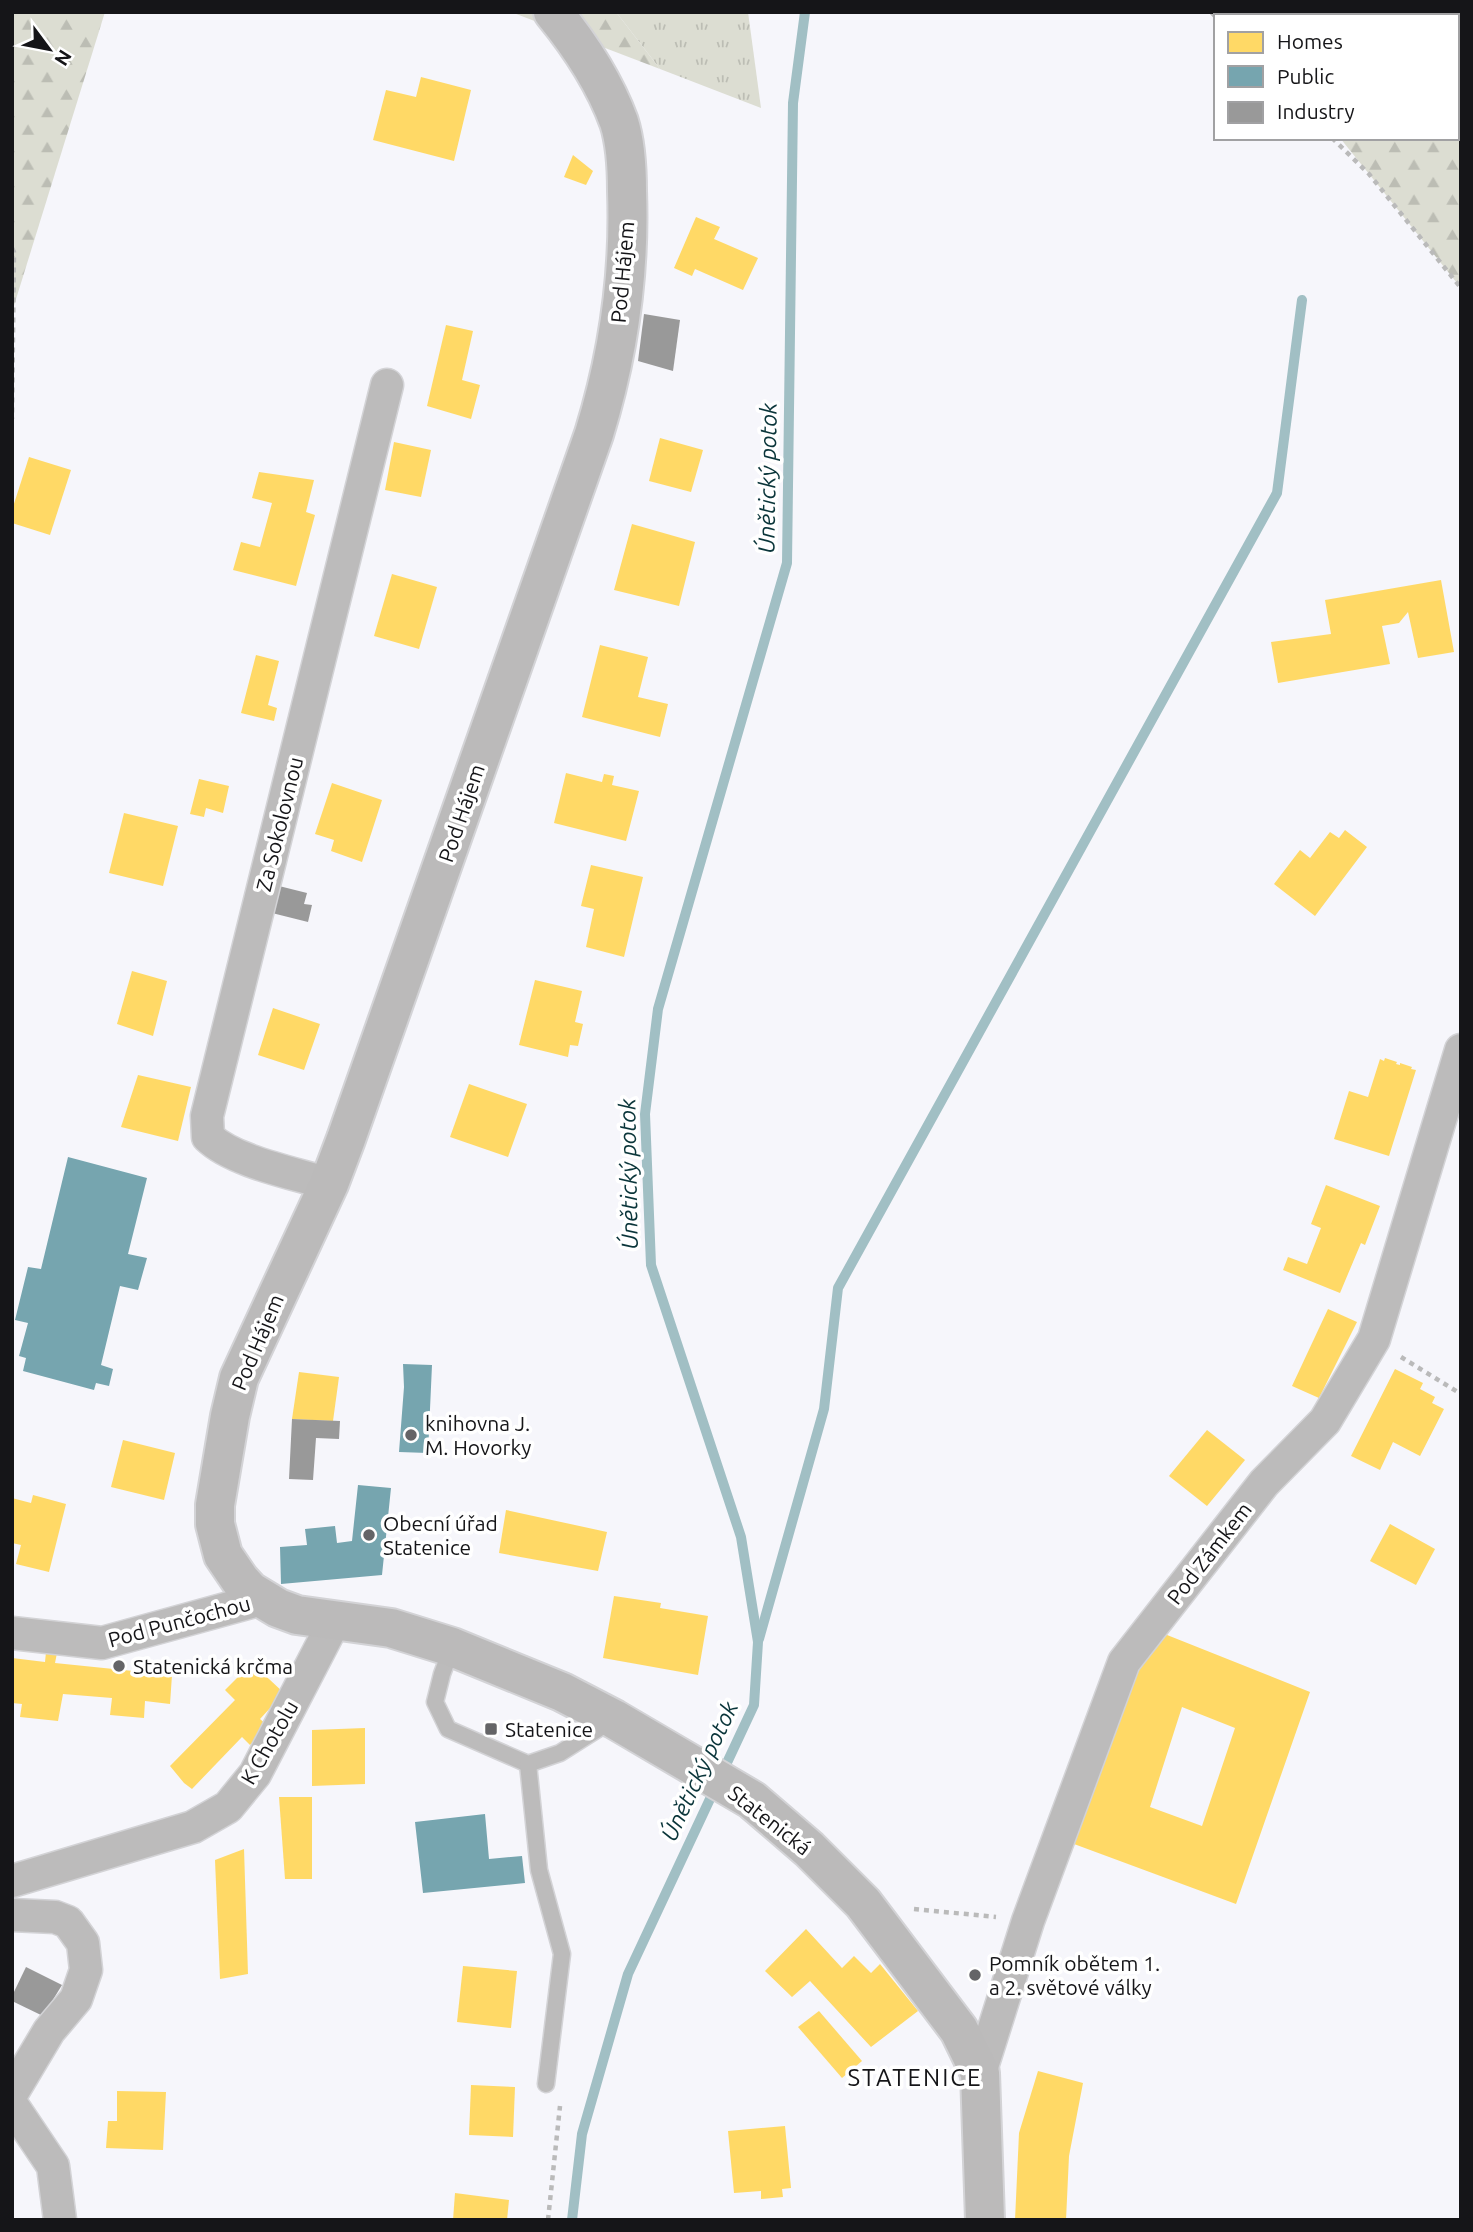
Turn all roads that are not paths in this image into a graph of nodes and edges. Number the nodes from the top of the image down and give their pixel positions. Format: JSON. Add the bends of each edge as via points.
{"nodes":[{"id":1,"x":553,"y":12,"type":"edge"},
{"id":2,"x":387,"y":385,"type":"dead end"},
{"id":3,"x":1461,"y":1050,"type":"edge"},
{"id":4,"x":329,"y":1184,"type":"junction"},
{"id":5,"x":262,"y":1599,"type":"junction"},
{"id":6,"x":335,"y":1620,"type":"junction"},
{"id":7,"x":12,"y":1633,"type":"edge"},
{"id":8,"x":452,"y":1647,"type":"junction"},
{"id":9,"x":614,"y":1719,"type":"junction"},
{"id":10,"x":528,"y":1764,"type":"junction"},
{"id":11,"x":12,"y":1881,"type":"edge"},
{"id":12,"x":12,"y":1915,"type":"edge"},
{"id":13,"x":980,"y":2073,"type":"junction"},
{"id":14,"x":546,"y":2084,"type":"dead end"},
{"id":15,"x":12,"y":2092,"type":"edge"},
{"id":16,"x":12,"y":2105,"type":"edge"},
{"id":17,"x":981,"y":2214,"type":"edge"},
{"id":18,"x":60,"y":2220,"type":"edge"}],
"edges":[{"from":1,"to":4,"type":"street","name":"Pod Hájem","via":[[599,78],[622,136],[628,222],[615,349],[594,434]]},
{"from":2,"to":4,"type":"street","name":"Za Sokolovnou","via":[[207,1116],[208,1137],[217,1145]]},
{"from":3,"to":13,"type":"street","name":"Pod Zámkem","via":[[1374,1339],[1325,1421],[1264,1483],[1124,1662],[1028,1921]]},
{"from":4,"to":5,"type":"street","name":"Pod Hájem","via":[[239,1378],[215,1505],[223,1555],[240,1580]]},
{"from":5,"to":6,"type":"street","name":"Statenická","via":[[297,1615]]},
{"from":5,"to":7,"type":"street","name":"Pod Punčochou","via":[[102,1643]]},
{"from":6,"to":8,"type":"street","name":"Statenická","via":[[391,1628]]},
{"from":6,"to":11,"type":"street","name":"K Chotolu","via":[[255,1774],[228,1807],[193,1827]]},
{"from":8,"to":9,"type":"street","name":"Statenická","via":[[562,1692]]},
{"from":8,"to":10,"type":"lane","via":[[435,1702],[448,1729]]},
{"from":9,"to":10,"type":"lane","via":[[560,1754]]},
{"from":9,"to":13,"type":"street","name":"Statenická","via":[[752,1800],[809,1849],[863,1903],[959,2030]]},
{"from":10,"to":14,"type":"lane","via":[[539,1870],[562,1954]]},
{"from":12,"to":15,"type":"street","via":[[68,1922],[83,1943],[86,1970],[76,1999],[48,2031]]},
{"from":13,"to":17,"type":"street","name":"Statenická"},
{"from":16,"to":18,"type":"street","via":[[53,2166]]}]}
